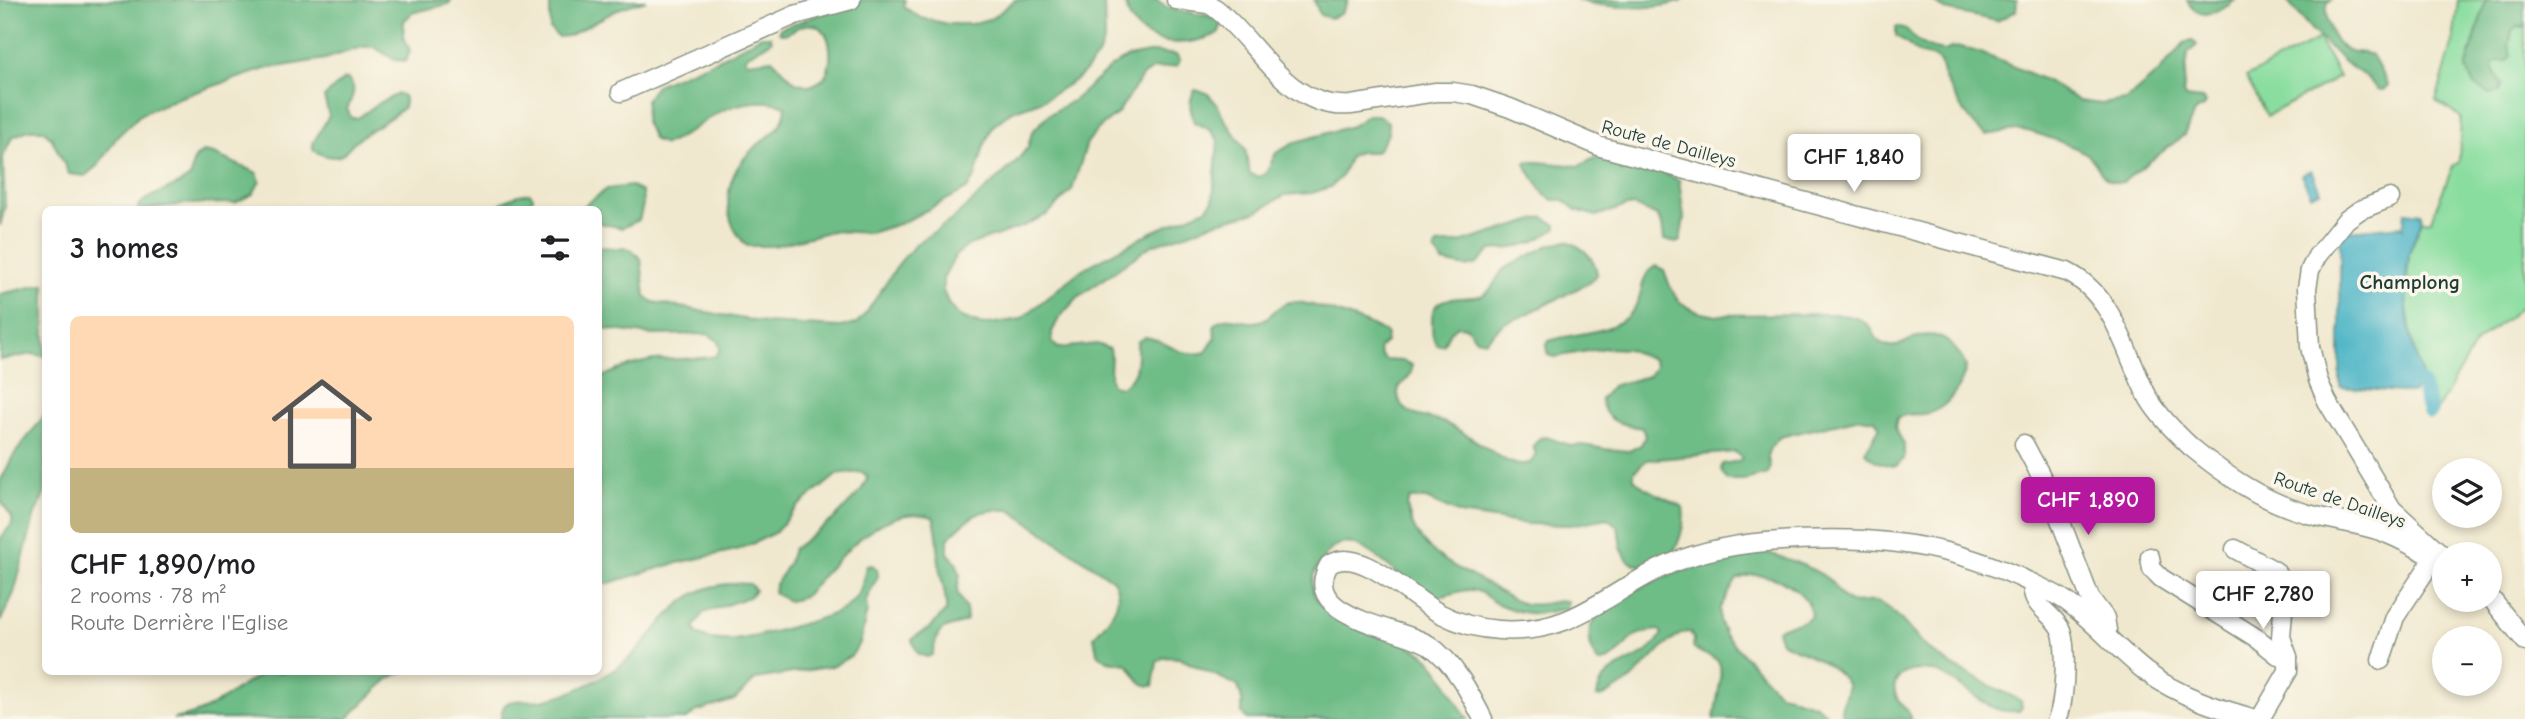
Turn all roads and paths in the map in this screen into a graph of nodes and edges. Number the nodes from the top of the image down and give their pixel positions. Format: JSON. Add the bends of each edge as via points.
{"nodes":[{"id":1,"x":851,"y":0,"type":"edge"},
{"id":2,"x":1176,"y":0,"type":"edge"},
{"id":3,"x":621,"y":92,"type":"dead end"},
{"id":4,"x":2390,"y":198,"type":"dead end"},
{"id":5,"x":2024,"y":444,"type":"dead end"},
{"id":6,"x":2235,"y":550,"type":"dead end"},
{"id":7,"x":2432,"y":551,"type":"edge"},
{"id":8,"x":2432,"y":556,"type":"edge"},
{"id":9,"x":2150,"y":557,"type":"dead end"},
{"id":10,"x":2432,"y":571,"type":"edge"},
{"id":11,"x":2032,"y":583,"type":"junction"},
{"id":12,"x":2502,"y":612,"type":"edge"},
{"id":13,"x":2106,"y":634,"type":"junction"},
{"id":14,"x":2525,"y":640,"type":"edge"},
{"id":15,"x":2288,"y":657,"type":"junction"},
{"id":16,"x":2381,"y":660,"type":"dead end"},
{"id":17,"x":2226,"y":715,"type":"edge"},
{"id":18,"x":1483,"y":719,"type":"edge"},
{"id":19,"x":2057,"y":719,"type":"edge"},
{"id":20,"x":2258,"y":719,"type":"edge"}],
"edges":[{"from":1,"to":3,"type":"street","via":[[795,15]]},
{"from":2,"to":8,"type":"street","name":"Route de Dailleys","via":[[1215,8],[1225,15],[1266,62],[1321,103],[1351,105],[1436,92],[1472,95],[1601,147],[2067,272],[2088,287],[2111,316],[2161,415],[2213,465],[2276,503],[2383,533]]},
{"from":4,"to":7,"type":"street","via":[[2346,220],[2316,256],[2307,288],[2312,359],[2328,401],[2392,509]]},
{"from":5,"to":13,"type":"street","via":[[2060,516],[2091,598],[2105,618]]},
{"from":6,"to":15,"type":"street","via":[[2274,571],[2284,586],[2281,637]]},
{"from":9,"to":15,"type":"street","via":[[2152,569],[2161,578],[2278,655]]},
{"from":10,"to":16,"type":"street","via":[[2395,617]]},
{"from":11,"to":13,"type":"street","via":[[2064,600]]},
{"from":11,"to":18,"type":"street","via":[[1963,555],[1909,543],[1863,538],[1759,543],[1708,551],[1669,564],[1564,622],[1506,631],[1475,627],[1443,615],[1358,561],[1342,559],[1329,565],[1324,588],[1334,606],[1436,650],[1460,678]]},
{"from":11,"to":19,"type":"street","via":[[2035,601],[2057,624],[2064,640],[2062,708]]},
{"from":12,"to":14,"type":"street"},
{"from":13,"to":17,"type":"street","via":[[2157,679]]},
{"from":15,"to":20,"type":"street","via":[[2288,671]]},
{"from":17,"to":20,"type":"street"}]}
